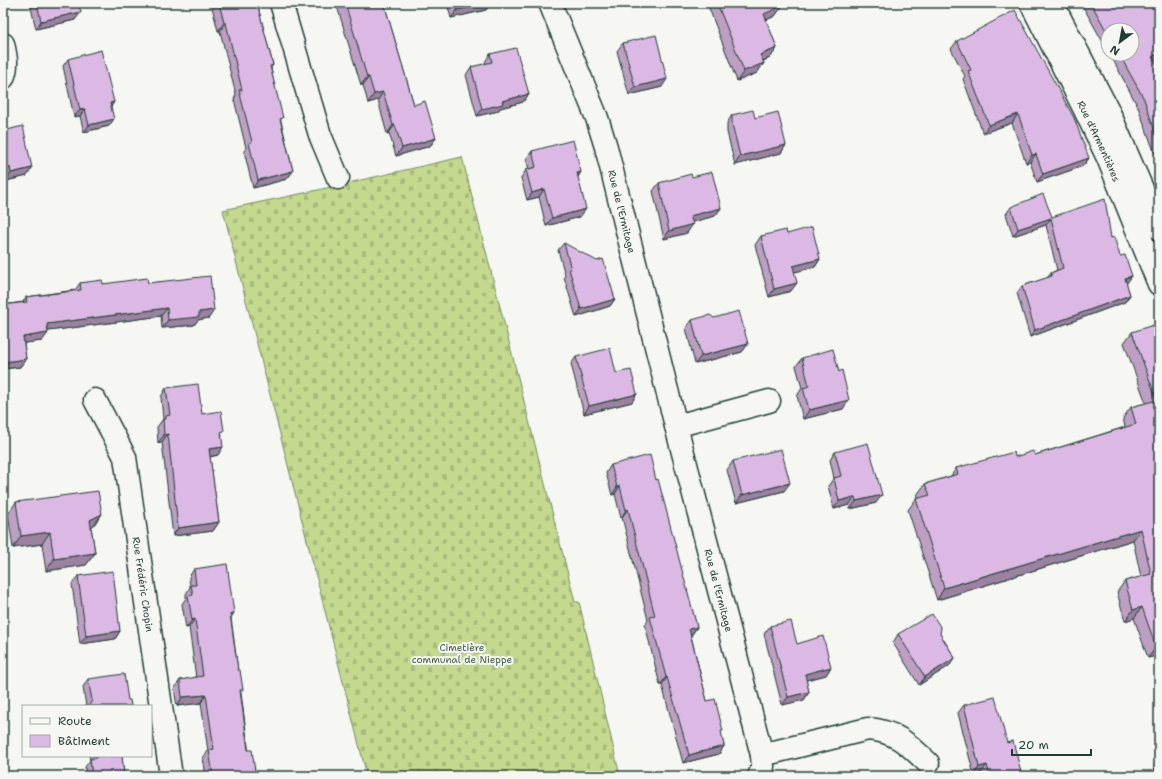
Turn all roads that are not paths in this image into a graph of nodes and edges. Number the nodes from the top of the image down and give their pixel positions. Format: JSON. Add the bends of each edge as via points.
{"nodes":[{"id":1,"x":281,"y":3,"type":"edge"},
{"id":2,"x":550,"y":3,"type":"edge"},
{"id":3,"x":1031,"y":3,"type":"edge"},
{"id":4,"x":1052,"y":3,"type":"edge"},
{"id":5,"x":3,"y":44,"type":"edge"},
{"id":6,"x":3,"y":78,"type":"edge"},
{"id":7,"x":338,"y":178,"type":"dead end"},
{"id":8,"x":1159,"y":228,"type":"edge"},
{"id":9,"x":1159,"y":284,"type":"edge"},
{"id":10,"x":95,"y":400,"type":"dead end"},
{"id":11,"x":769,"y":401,"type":"dead end"},
{"id":12,"x":676,"y":426,"type":"junction"},
{"id":13,"x":928,"y":763,"type":"dead end"},
{"id":14,"x":761,"y":765,"type":"edge"},
{"id":15,"x":171,"y":776,"type":"edge"}],
"edges":[{"from":1,"to":7,"type":"street","via":[[320,135]]},
{"from":2,"to":12,"type":"street","name":"Rue de l'Ermitage","via":[[601,131]]},
{"from":3,"to":9,"type":"street","name":"Rue d'Armentières","via":[[1108,158]]},
{"from":4,"to":8,"type":"street","name":"Rue d'Armentières","via":[[1108,110]]},
{"from":5,"to":6,"type":"street","via":[[6,65]]},
{"from":10,"to":15,"type":"street","name":"Rue Frédéric Chopin","via":[[125,457]]},
{"from":11,"to":12,"type":"street"},
{"from":12,"to":14,"type":"street","name":"Rue de l'Ermitage"},
{"from":13,"to":14,"type":"street","name":"Rue de l'Ermitage","via":[[900,739],[878,730],[868,730]]}]}
